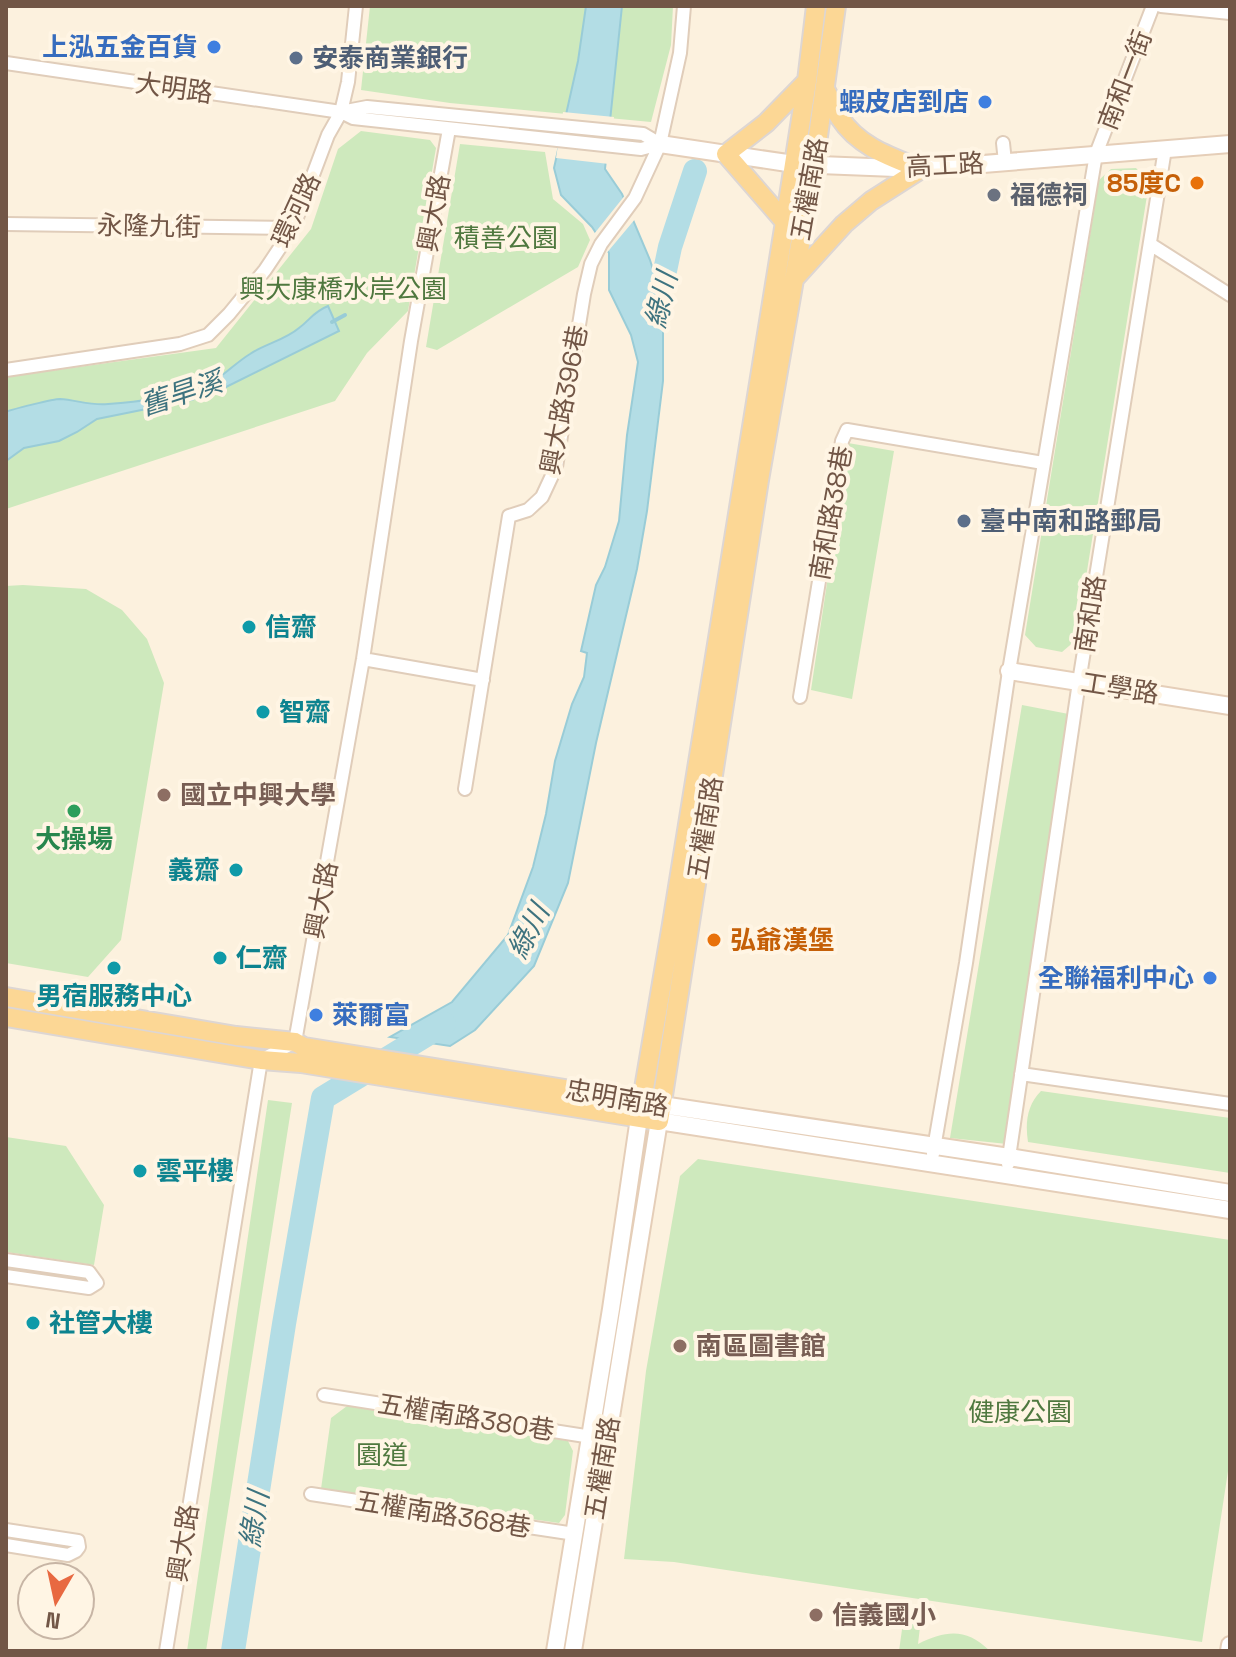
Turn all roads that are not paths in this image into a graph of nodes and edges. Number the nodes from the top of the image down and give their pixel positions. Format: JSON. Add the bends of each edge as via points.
{"nodes":[{"id":1,"x":356,"y":6,"type":"edge"},
{"id":2,"x":684,"y":6,"type":"edge"},
{"id":3,"x":816,"y":6,"type":"edge"},
{"id":4,"x":836,"y":6,"type":"edge"},
{"id":5,"x":1153,"y":6,"type":"edge"},
{"id":6,"x":1161,"y":6,"type":"edge"},
{"id":7,"x":1230,"y":13,"type":"edge"},
{"id":8,"x":6,"y":63,"type":"edge"},
{"id":9,"x":807,"y":81,"type":"junction"},
{"id":10,"x":825,"y":89,"type":"junction"},
{"id":11,"x":341,"y":112,"type":"junction"},
{"id":12,"x":449,"y":129,"type":"junction"},
{"id":13,"x":546,"y":132,"type":"junction"},
{"id":14,"x":1003,"y":143,"type":"dead end"},
{"id":15,"x":660,"y":144,"type":"junction"},
{"id":16,"x":1230,"y":144,"type":"edge"},
{"id":17,"x":1165,"y":149,"type":"junction"},
{"id":18,"x":726,"y":154,"type":"junction"},
{"id":19,"x":1096,"y":154,"type":"junction"},
{"id":20,"x":1005,"y":162,"type":"junction"},
{"id":21,"x":794,"y":164,"type":"junction"},
{"id":22,"x":814,"y":165,"type":"junction"},
{"id":23,"x":921,"y":169,"type":"junction"},
{"id":24,"x":785,"y":222,"type":"junction"},
{"id":25,"x":6,"y":224,"type":"edge"},
{"id":26,"x":293,"y":228,"type":"junction"},
{"id":27,"x":1150,"y":244,"type":"junction"},
{"id":28,"x":794,"y":279,"type":"junction"},
{"id":29,"x":1230,"y":295,"type":"edge"},
{"id":30,"x":6,"y":370,"type":"edge"},
{"id":31,"x":1043,"y":463,"type":"junction"},
{"id":32,"x":363,"y":659,"type":"junction"},
{"id":33,"x":1009,"y":671,"type":"junction"},
{"id":34,"x":483,"y":680,"type":"junction"},
{"id":35,"x":1079,"y":682,"type":"junction"},
{"id":36,"x":800,"y":697,"type":"dead end"},
{"id":37,"x":1230,"y":706,"type":"edge"},
{"id":38,"x":465,"y":789,"type":"dead end"},
{"id":39,"x":6,"y":988,"type":"edge"},
{"id":40,"x":6,"y":997,"type":"edge"},
{"id":41,"x":6,"y":1017,"type":"edge"},
{"id":42,"x":6,"y":1029,"type":"edge"},
{"id":43,"x":300,"y":1050,"type":"junction"},
{"id":44,"x":261,"y":1060,"type":"junction"},
{"id":45,"x":1021,"y":1074,"type":"junction"},
{"id":46,"x":1230,"y":1104,"type":"edge"},
{"id":47,"x":641,"y":1109,"type":"junction"},
{"id":48,"x":660,"y":1113,"type":"junction"},
{"id":49,"x":935,"y":1147,"type":"junction"},
{"id":50,"x":1009,"y":1157,"type":"junction"},
{"id":51,"x":931,"y":1165,"type":"junction"},
{"id":52,"x":1006,"y":1175,"type":"junction"},
{"id":53,"x":1230,"y":1193,"type":"edge"},
{"id":54,"x":1230,"y":1210,"type":"edge"},
{"id":55,"x":6,"y":1260,"type":"edge"},
{"id":56,"x":6,"y":1276,"type":"edge"},
{"id":57,"x":324,"y":1395,"type":"dead end"},
{"id":58,"x":598,"y":1439,"type":"junction"},
{"id":59,"x":311,"y":1494,"type":"dead end"},
{"id":60,"x":6,"y":1530,"type":"edge"},
{"id":61,"x":575,"y":1534,"type":"junction"},
{"id":62,"x":6,"y":1545,"type":"edge"},
{"id":63,"x":166,"y":1651,"type":"edge"},
{"id":64,"x":555,"y":1651,"type":"edge"},
{"id":65,"x":573,"y":1651,"type":"edge"}],
"edges":[{"from":1,"to":11,"type":"street","name":"環河路"},
{"from":2,"to":15,"type":"street","via":[[680,53]]},
{"from":3,"to":9,"type":"main road","name":"五權南路"},
{"from":4,"to":10,"type":"main road","name":"五權南路"},
{"from":5,"to":19,"type":"street","name":"南和一街"},
{"from":6,"to":7,"type":"street"},
{"from":8,"to":11,"type":"street","name":"大明路"},
{"from":9,"to":18,"type":"main road"},
{"from":9,"to":21,"type":"main road","name":"五權南路"},
{"from":10,"to":22,"type":"main road","name":"五權南路"},
{"from":10,"to":23,"type":"main road","via":[[856,136]]},
{"from":11,"to":12,"type":"street","name":"大明路","via":[[353,118]]},
{"from":11,"to":13,"type":"street","name":"大明路","via":[[367,107]]},
{"from":11,"to":26,"type":"street","name":"環河路"},
{"from":12,"to":13,"type":"street","name":"大明路"},
{"from":12,"to":32,"type":"street","name":"興大路"},
{"from":13,"to":15,"type":"street","name":"高工路","via":[[641,149]]},
{"from":13,"to":15,"type":"street","name":"高工路","via":[[643,134]]},
{"from":14,"to":20,"type":"street"},
{"from":15,"to":18,"type":"main road","name":"高工路"},
{"from":15,"to":34,"type":"street","name":"興大路396巷","via":[[635,198],[591,264],[556,467],[542,497],[528,510],[509,516]]},
{"from":16,"to":17,"type":"main road","name":"高工路"},
{"from":17,"to":19,"type":"main road","name":"高工路"},
{"from":17,"to":27,"type":"street","name":"南和路"},
{"from":18,"to":21,"type":"main road","name":"高工路"},
{"from":18,"to":24,"type":"main road"},
{"from":19,"to":20,"type":"main road","name":"高工路"},
{"from":19,"to":31,"type":"street"},
{"from":20,"to":23,"type":"main road","name":"高工路"},
{"from":21,"to":22,"type":"main road","name":"高工路"},
{"from":21,"to":24,"type":"main road","name":"五權南路"},
{"from":22,"to":23,"type":"main road","name":"高工路"},
{"from":22,"to":28,"type":"main road","name":"五權南路"},
{"from":23,"to":28,"type":"main road","via":[[844,224]]},
{"from":24,"to":47,"type":"main road","name":"五權南路"},
{"from":25,"to":26,"type":"street","name":"永隆九街"},
{"from":26,"to":30,"type":"street","name":"環河路","via":[[253,286],[208,335],[180,344]]},
{"from":27,"to":29,"type":"street"},
{"from":27,"to":35,"type":"street","name":"南和路"},
{"from":28,"to":48,"type":"main road","name":"五權南路"},
{"from":31,"to":33,"type":"street"},
{"from":31,"to":36,"type":"street","name":"南和路38巷","via":[[847,430]]},
{"from":32,"to":34,"type":"street"},
{"from":32,"to":43,"type":"street","name":"興大路"},
{"from":33,"to":35,"type":"main road","name":"工學路"},
{"from":33,"to":49,"type":"street"},
{"from":34,"to":38,"type":"street","name":"興大路396巷"},
{"from":35,"to":37,"type":"main road","name":"工學路"},
{"from":35,"to":45,"type":"street","name":"南和路"},
{"from":39,"to":43,"type":"main road","via":[[189,1017]]},
{"from":40,"to":43,"type":"main road","name":"忠明南路"},
{"from":41,"to":44,"type":"main road","name":"忠明南路"},
{"from":42,"to":44,"type":"main road","via":[[230,1062]]},
{"from":43,"to":44,"type":"main road","name":"忠明南路"},
{"from":43,"to":47,"type":"main road","name":"忠明南路","via":[[430,1067]]},
{"from":43,"to":47,"type":"main road","name":"忠明南路","via":[[374,1075]]},
{"from":44,"to":63,"type":"street","name":"興大路"},
{"from":45,"to":46,"type":"street"},
{"from":45,"to":50,"type":"street","name":"南和路"},
{"from":47,"to":48,"type":"main road","name":"忠明南路"},
{"from":47,"to":58,"type":"main road","name":"五權南路"},
{"from":48,"to":49,"type":"main road","name":"忠明南路"},
{"from":48,"to":51,"type":"main road","name":"忠明南路"},
{"from":48,"to":58,"type":"main road","name":"五權南路"},
{"from":49,"to":50,"type":"main road","name":"忠明南路"},
{"from":49,"to":51,"type":"street"},
{"from":50,"to":52,"type":"street","name":"南和路"},
{"from":50,"to":53,"type":"main road","name":"忠明南路"},
{"from":51,"to":52,"type":"main road","name":"忠明南路"},
{"from":52,"to":54,"type":"main road","name":"忠明南路"},
{"from":55,"to":56,"type":"street","via":[[89,1272],[97,1283],[89,1288]]},
{"from":57,"to":58,"type":"street","name":"五權南路380巷"},
{"from":58,"to":61,"type":"main road","name":"五權南路"},
{"from":58,"to":65,"type":"main road","name":"五權南路"},
{"from":59,"to":61,"type":"street","name":"五權南路368巷"},
{"from":60,"to":62,"type":"street","via":[[78,1541],[79,1547],[68,1555]]},
{"from":61,"to":64,"type":"main road","name":"五權南路"}]}
